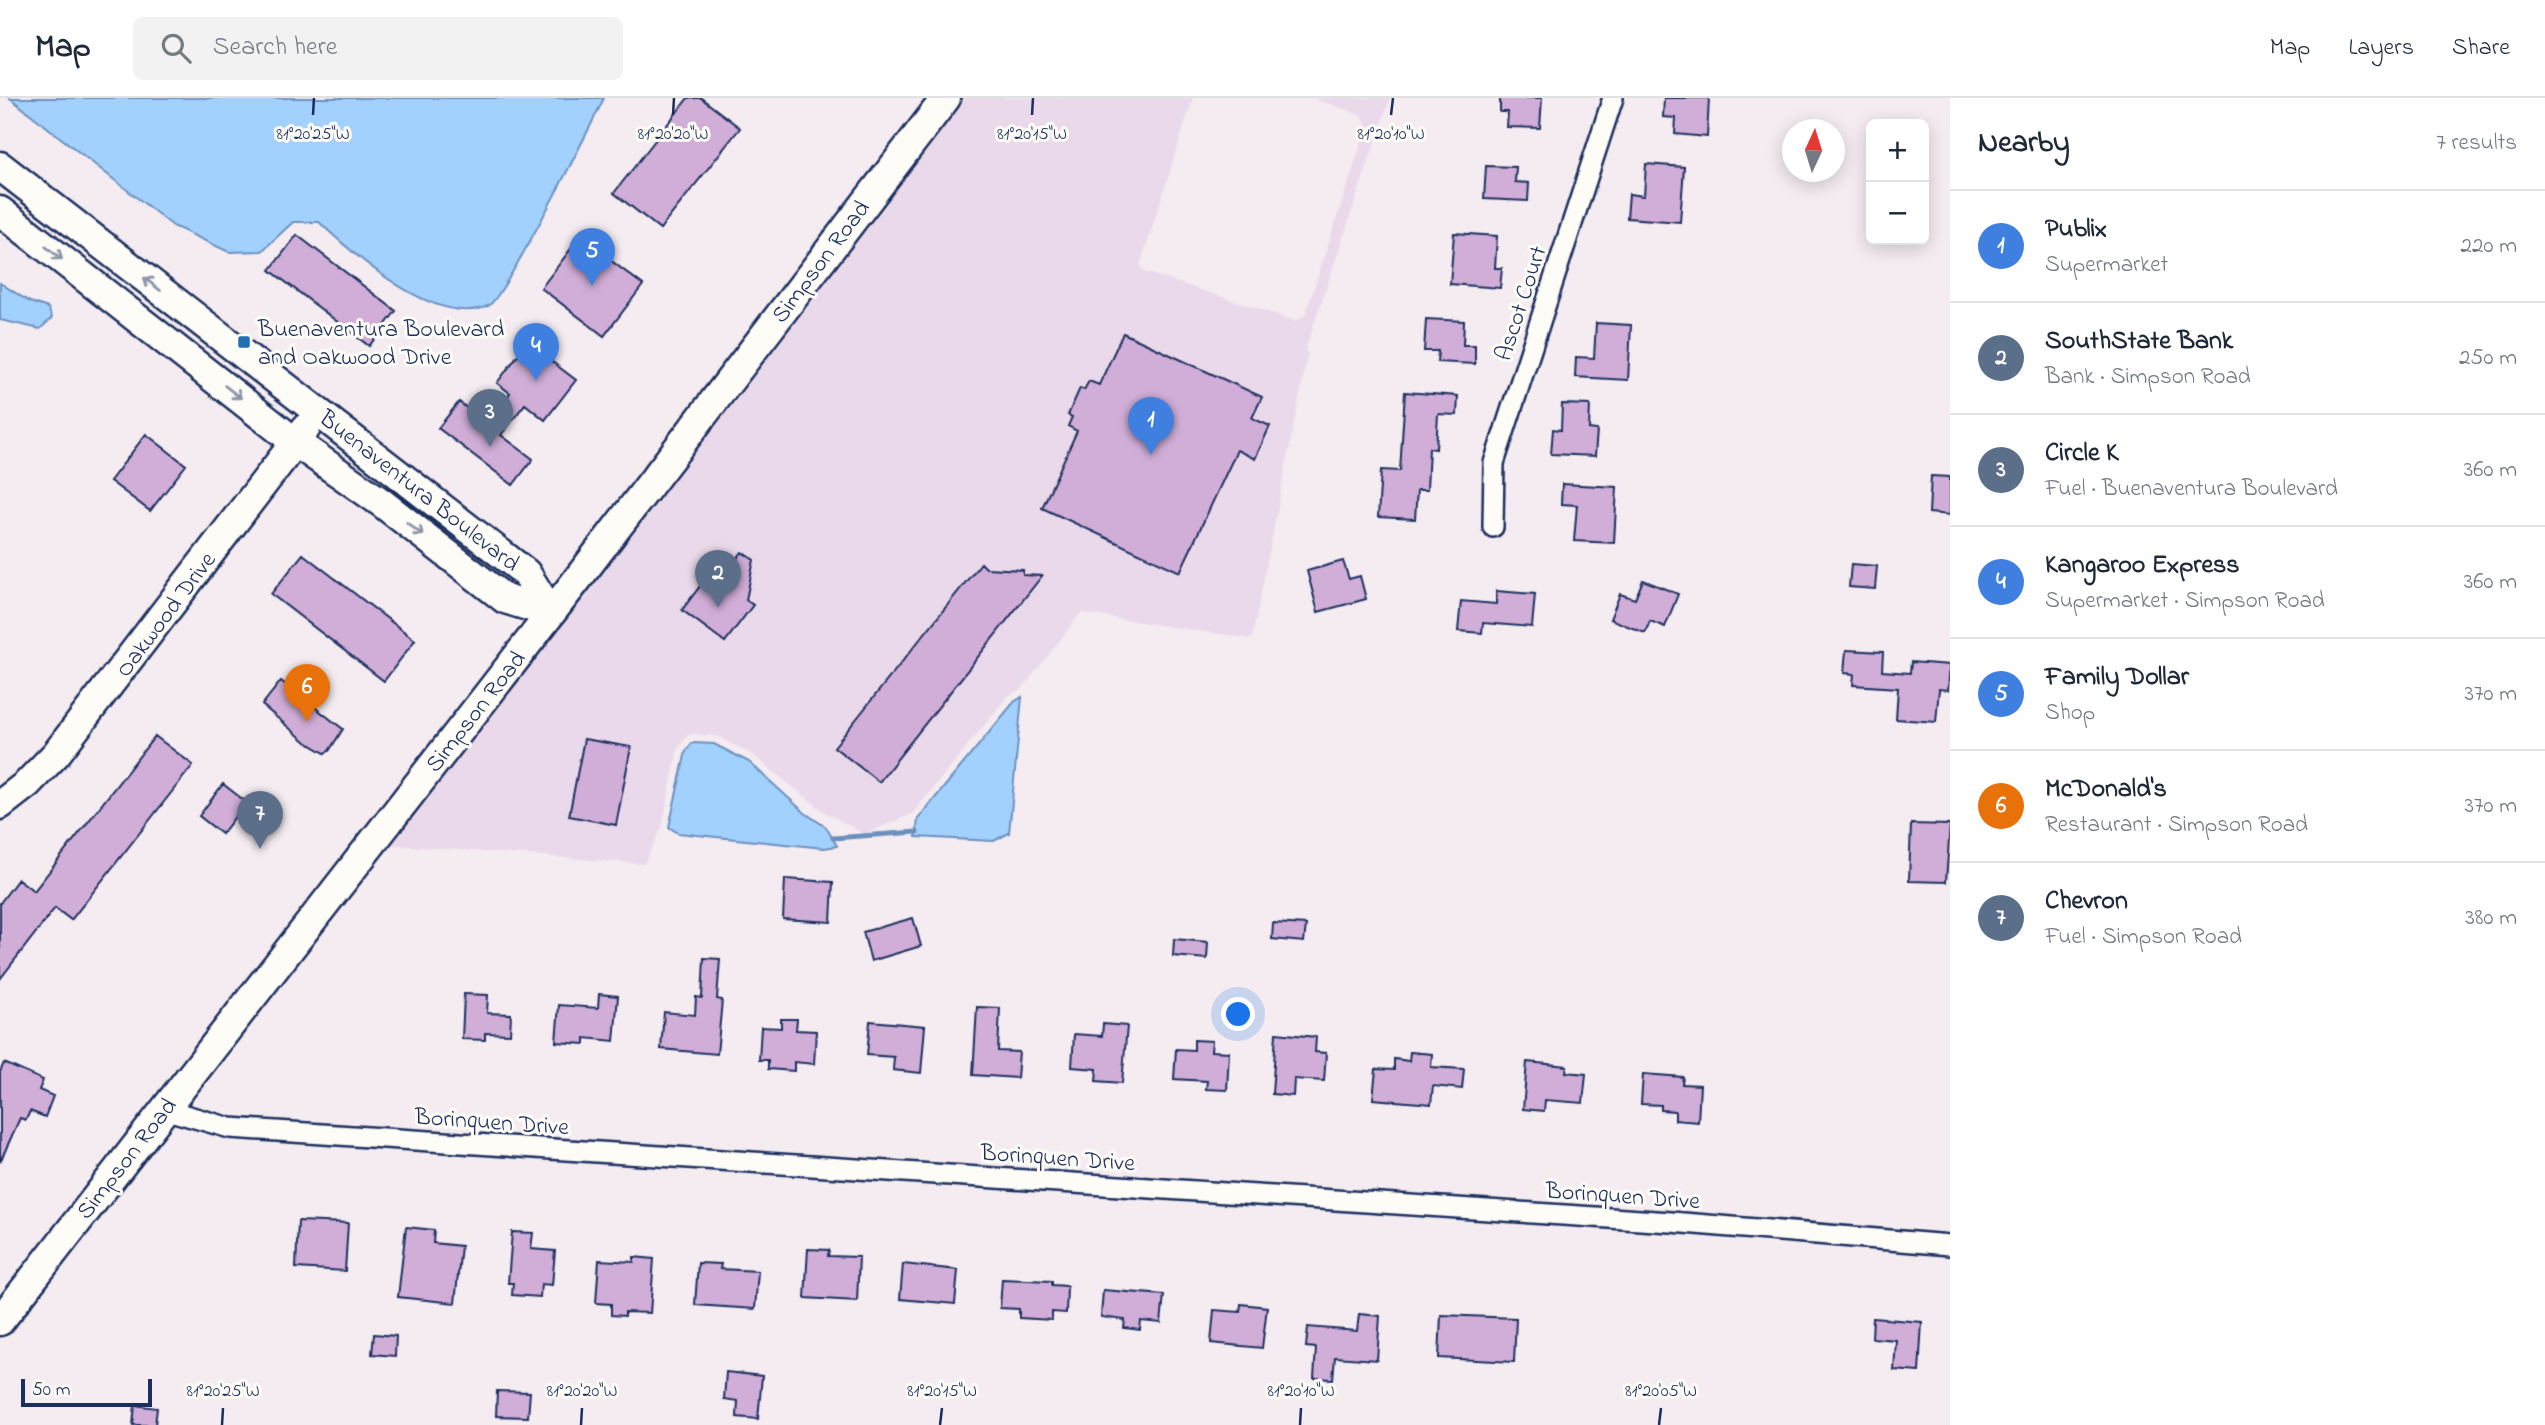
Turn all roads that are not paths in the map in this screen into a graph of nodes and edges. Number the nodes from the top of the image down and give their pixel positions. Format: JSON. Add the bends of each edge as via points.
{"nodes":[{"id":1,"x":946,"y":98,"type":"edge"},
{"id":2,"x":1613,"y":98,"type":"edge"},
{"id":3,"x":0,"y":166,"type":"edge"},
{"id":4,"x":0,"y":211,"type":"edge"},
{"id":5,"x":318,"y":412,"type":"junction"},
{"id":6,"x":295,"y":442,"type":"junction"},
{"id":7,"x":1493,"y":527,"type":"dead end"},
{"id":8,"x":551,"y":613,"type":"junction"},
{"id":9,"x":0,"y":805,"type":"edge"},
{"id":10,"x":164,"y":1108,"type":"junction"},
{"id":11,"x":1950,"y":1245,"type":"edge"},
{"id":12,"x":0,"y":1321,"type":"edge"}],
"edges":[{"from":1,"to":8,"type":"main road","name":"Simpson Road"},
{"from":2,"to":7,"type":"street","name":"Ascot Court","via":[[1494,463]]},
{"from":5,"to":3,"type":"main road","name":"Buenaventura Boulevard","one_way":true},
{"from":4,"to":6,"type":"main road","name":"Buenaventura Boulevard","one_way":true},
{"from":5,"to":6,"type":"main road","name":"Oakwood Drive"},
{"from":5,"to":8,"type":"main road","name":"Buenaventura Boulevard","via":[[526,573]]},
{"from":6,"to":8,"type":"main road","name":"Buenaventura Boulevard","one_way":true,"via":[[505,599]]},
{"from":6,"to":9,"type":"main road","name":"Oakwood Drive","via":[[56,754]]},
{"from":8,"to":10,"type":"main road","name":"Simpson Road"},
{"from":10,"to":11,"type":"street","name":"Borinquen Drive","via":[[230,1128],[1644,1220]]},
{"from":10,"to":12,"type":"main road","name":"Simpson Road"}]}
